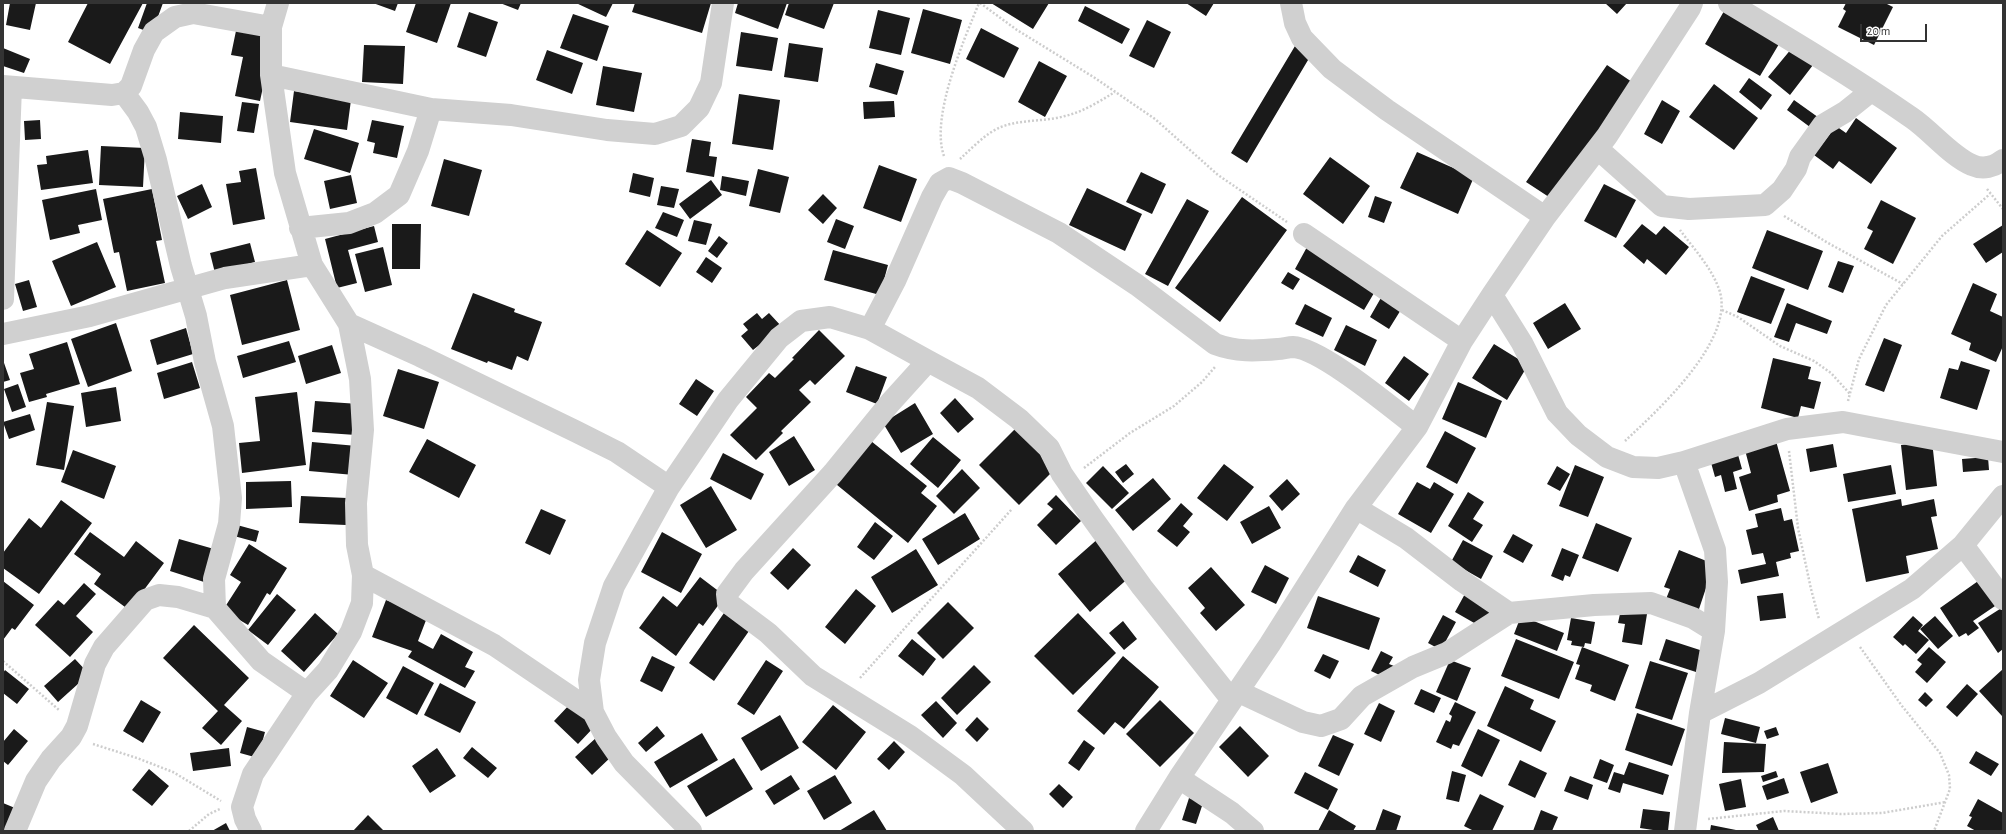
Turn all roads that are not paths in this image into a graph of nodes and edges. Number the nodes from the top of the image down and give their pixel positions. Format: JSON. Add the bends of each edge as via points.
{"nodes":[{"id":1,"x":278,"y":3,"type":"edge"},
{"id":2,"x":723,"y":3,"type":"edge"},
{"id":3,"x":1292,"y":3,"type":"edge"},
{"id":4,"x":1729,"y":3,"type":"edge"},
{"id":5,"x":1689,"y":5,"type":"edge"},
{"id":6,"x":189,"y":8,"type":"edge"},
{"id":7,"x":271,"y":27,"type":"junction"},
{"id":8,"x":271,"y":75,"type":"junction"},
{"id":9,"x":7,"y":86,"type":"edge"},
{"id":10,"x":1870,"y":92,"type":"junction"},
{"id":11,"x":124,"y":93,"type":"junction"},
{"id":12,"x":431,"y":109,"type":"junction"},
{"id":13,"x":1598,"y":149,"type":"junction"},
{"id":14,"x":2003,"y":160,"type":"edge"},
{"id":15,"x":1545,"y":217,"type":"junction"},
{"id":16,"x":300,"y":228,"type":"junction"},
{"id":17,"x":1304,"y":234,"type":"road end"},
{"id":18,"x":312,"y":265,"type":"junction"},
{"id":19,"x":189,"y":288,"type":"junction"},
{"id":20,"x":1492,"y":295,"type":"junction"},
{"id":21,"x":3,"y":299,"type":"edge"},
{"id":22,"x":349,"y":324,"type":"junction"},
{"id":23,"x":870,"y":329,"type":"junction"},
{"id":24,"x":3,"y":334,"type":"edge"},
{"id":25,"x":1462,"y":341,"type":"junction"},
{"id":26,"x":928,"y":361,"type":"junction"},
{"id":27,"x":1417,"y":427,"type":"junction"},
{"id":28,"x":2003,"y":452,"type":"edge"},
{"id":29,"x":1684,"y":462,"type":"junction"},
{"id":30,"x":670,"y":487,"type":"junction"},
{"id":31,"x":2003,"y":496,"type":"edge"},
{"id":32,"x":1356,"y":508,"type":"junction"},
{"id":33,"x":1964,"y":545,"type":"junction"},
{"id":34,"x":363,"y":575,"type":"junction"},
{"id":35,"x":2003,"y":599,"type":"edge"},
{"id":36,"x":214,"y":608,"type":"junction"},
{"id":37,"x":1509,"y":613,"type":"junction"},
{"id":38,"x":1714,"y":631,"type":"junction"},
{"id":39,"x":307,"y":693,"type":"junction"},
{"id":40,"x":1234,"y":695,"type":"junction"},
{"id":41,"x":593,"y":712,"type":"junction"},
{"id":42,"x":1700,"y":713,"type":"junction"},
{"id":43,"x":1179,"y":778,"type":"junction"},
{"id":44,"x":1685,"y":826,"type":"edge"},
{"id":45,"x":15,"y":831,"type":"edge"},
{"id":46,"x":251,"y":831,"type":"edge"},
{"id":47,"x":691,"y":831,"type":"edge"},
{"id":48,"x":1023,"y":831,"type":"edge"},
{"id":49,"x":1146,"y":831,"type":"edge"},
{"id":50,"x":1253,"y":831,"type":"edge"}],
"edges":[{"from":1,"to":7,"type":"street"},
{"from":2,"to":12,"type":"street","via":[[711,83],[699,108],[681,126],[655,134],[607,130],[511,115]]},
{"from":3,"to":15,"type":"street","via":[[1295,23],[1302,38],[1332,69],[1387,110]]},
{"from":4,"to":10,"type":"street","via":[[1847,74]]},
{"from":5,"to":13,"type":"street"},
{"from":6,"to":7,"type":"street"},
{"from":6,"to":11,"type":"street","via":[[154,32],[130,86]]},
{"from":7,"to":8,"type":"street"},
{"from":8,"to":12,"type":"street"},
{"from":8,"to":16,"type":"street","via":[[285,173]]},
{"from":9,"to":11,"type":"street","via":[[112,95]]},
{"from":9,"to":21,"type":"street"},
{"from":10,"to":13,"type":"street","via":[[1845,112],[1823,125],[1800,157],[1796,170],[1782,190],[1765,205],[1688,209],[1662,206]]},
{"from":10,"to":14,"type":"street","via":[[1913,119],[1970,164],[1983,168],[1996,166]]},
{"from":11,"to":19,"type":"street","via":[[146,127],[181,266]]},
{"from":12,"to":16,"type":"street","via":[[418,151],[399,195],[375,214],[349,223]]},
{"from":13,"to":15,"type":"street"},
{"from":15,"to":20,"type":"street"},
{"from":16,"to":18,"type":"street"},
{"from":17,"to":25,"type":"street"},
{"from":18,"to":19,"type":"street","via":[[225,278]]},
{"from":18,"to":22,"type":"street"},
{"from":19,"to":24,"type":"street","via":[[90,316]]},
{"from":19,"to":36,"type":"street","via":[[205,362],[223,426],[231,498],[229,524],[214,579]]},
{"from":20,"to":25,"type":"street"},
{"from":20,"to":29,"type":"street","via":[[1522,343],[1557,413],[1578,435],[1607,457],[1633,467],[1658,468]]},
{"from":22,"to":30,"type":"street","via":[[617,452]]},
{"from":22,"to":34,"type":"street","via":[[360,379],[363,430],[356,510],[357,545]]},
{"from":23,"to":26,"type":"street"},
{"from":23,"to":27,"type":"street","via":[[895,281],[932,197],[949,174],[1059,233],[1137,285],[1215,344],[1230,349],[1254,350],[1293,347],[1312,353],[1344,372]]},
{"from":23,"to":30,"type":"street","via":[[830,317],[801,321],[785,334],[728,400]]},
{"from":25,"to":27,"type":"street"},
{"from":26,"to":40,"type":"street","via":[[978,388],[1019,419],[1049,448],[1067,480],[1142,587]]},
{"from":26,"to":48,"type":"street","via":[[833,473],[744,571],[727,594],[728,603],[768,633],[813,676],[910,736],[963,775]]},
{"from":27,"to":32,"type":"street"},
{"from":28,"to":29,"type":"street","via":[[1843,422],[1787,429]]},
{"from":29,"to":38,"type":"street","via":[[1715,550],[1717,582]]},
{"from":30,"to":41,"type":"street","via":[[614,586],[597,636],[589,680]]},
{"from":31,"to":33,"type":"street"},
{"from":32,"to":37,"type":"street","via":[[1406,538]]},
{"from":32,"to":40,"type":"street","via":[[1270,644]]},
{"from":33,"to":35,"type":"street"},
{"from":33,"to":42,"type":"street","via":[[1912,589],[1760,683]]},
{"from":34,"to":39,"type":"street","via":[[362,603],[351,632],[328,670]]},
{"from":34,"to":41,"type":"street","via":[[494,645]]},
{"from":36,"to":39,"type":"street","via":[[261,662]]},
{"from":36,"to":45,"type":"street","via":[[178,597],[159,595],[145,600],[104,647],[95,664],[74,731],[36,781]]},
{"from":37,"to":38,"type":"street","via":[[1651,602],[1693,618]]},
{"from":37,"to":40,"type":"street","via":[[1447,653],[1413,667],[1362,696],[1341,719],[1321,726],[1302,722]]},
{"from":38,"to":42,"type":"street"},
{"from":39,"to":46,"type":"street","via":[[253,774],[236,807]]},
{"from":40,"to":43,"type":"street"},
{"from":41,"to":47,"type":"street","via":[[606,737],[624,762]]},
{"from":42,"to":44,"type":"street"},
{"from":43,"to":49,"type":"street"},
{"from":43,"to":50,"type":"street","via":[[1232,813]]}]}
